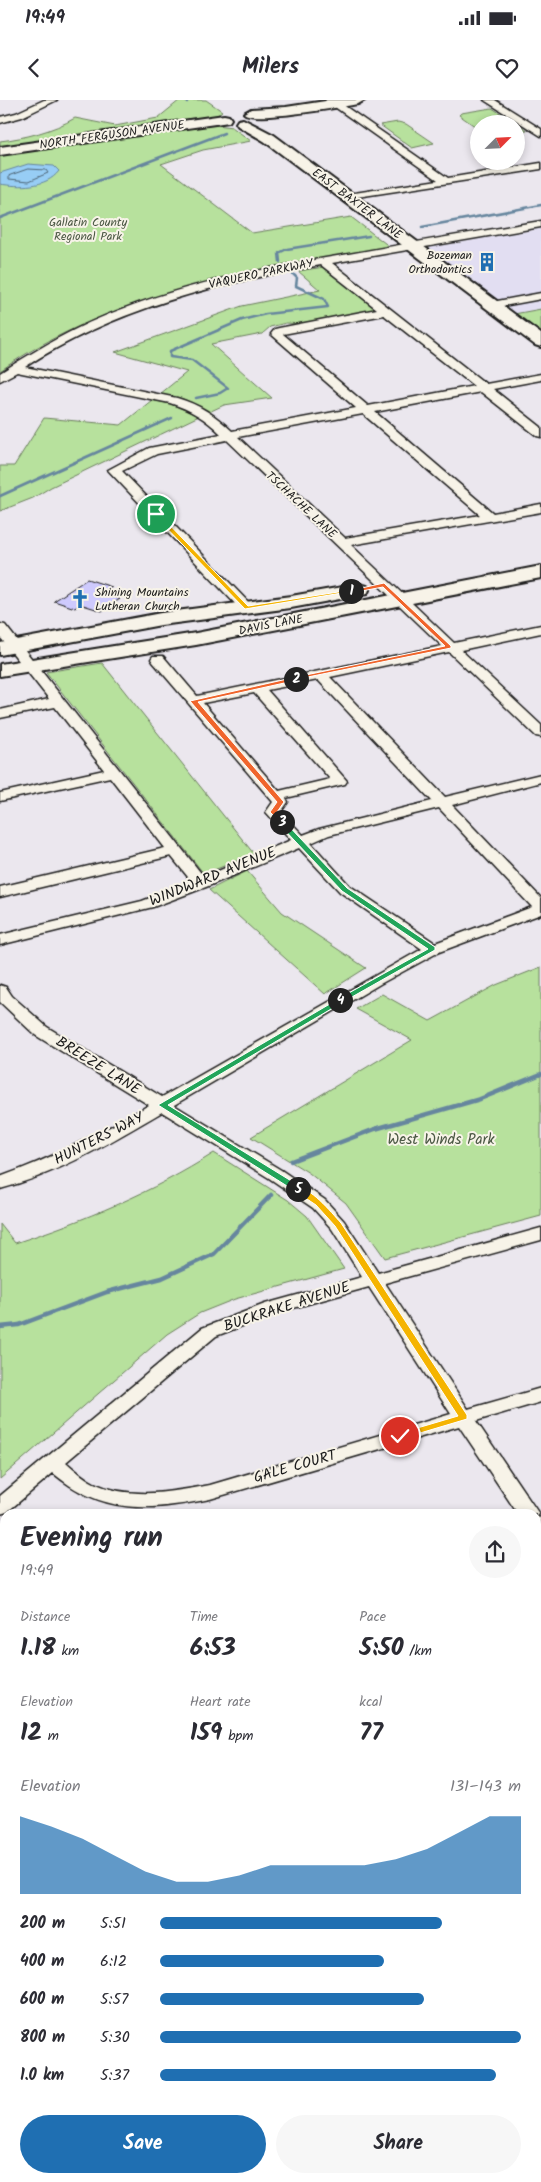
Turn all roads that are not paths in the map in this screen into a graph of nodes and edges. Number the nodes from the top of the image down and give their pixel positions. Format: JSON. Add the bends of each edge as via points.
{"nodes":[{"id":1,"x":52,"y":100,"type":"edge"},
{"id":2,"x":358,"y":100,"type":"edge"},
{"id":3,"x":489,"y":100,"type":"edge"},
{"id":4,"x":332,"y":102,"type":"edge"},
{"id":5,"x":513,"y":115,"type":"edge"},
{"id":6,"x":535,"y":116,"type":"dead end"},
{"id":7,"x":525,"y":118,"type":"edge"},
{"id":8,"x":251,"y":119,"type":"junction"},
{"id":9,"x":0,"y":120,"type":"edge"},
{"id":10,"x":525,"y":123,"type":"edge"},
{"id":11,"x":541,"y":133,"type":"edge"},
{"id":12,"x":0,"y":151,"type":"edge"},
{"id":13,"x":541,"y":156,"type":"edge"},
{"id":14,"x":525,"y":159,"type":"edge"},
{"id":15,"x":541,"y":166,"type":"edge"},
{"id":16,"x":470,"y":167,"type":"edge"},
{"id":17,"x":435,"y":173,"type":"junction"},
{"id":18,"x":446,"y":181,"type":"junction"},
{"id":19,"x":342,"y":193,"type":"junction"},
{"id":20,"x":539,"y":226,"type":"edge"},
{"id":21,"x":413,"y":246,"type":"junction"},
{"id":22,"x":323,"y":261,"type":"junction"},
{"id":23,"x":541,"y":296,"type":"edge"},
{"id":24,"x":492,"y":305,"type":"junction"},
{"id":25,"x":386,"y":311,"type":"junction"},
{"id":26,"x":541,"y":342,"type":"edge"},
{"id":27,"x":14,"y":368,"type":"junction"},
{"id":28,"x":541,"y":377,"type":"edge"},
{"id":29,"x":0,"y":378,"type":"edge"},
{"id":30,"x":484,"y":388,"type":"junction"},
{"id":31,"x":366,"y":410,"type":"junction"},
{"id":32,"x":541,"y":434,"type":"edge"},
{"id":33,"x":229,"y":437,"type":"junction"},
{"id":34,"x":541,"y":508,"type":"edge"},
{"id":35,"x":490,"y":517,"type":"junction"},
{"id":36,"x":340,"y":543,"type":"junction"},
{"id":37,"x":541,"y":555,"type":"edge"},
{"id":38,"x":541,"y":572,"type":"edge"},
{"id":39,"x":384,"y":585,"type":"junction"},
{"id":40,"x":399,"y":599,"type":"junction"},
{"id":41,"x":247,"y":608,"type":"junction"},
{"id":42,"x":0,"y":628,"type":"edge"},
{"id":43,"x":541,"y":629,"type":"edge"},
{"id":44,"x":449,"y":647,"type":"junction"},
{"id":45,"x":7,"y":648,"type":"edge"},
{"id":46,"x":158,"y":659,"type":"dead end"},
{"id":47,"x":28,"y":665,"type":"junction"},
{"id":48,"x":0,"y":670,"type":"edge"},
{"id":49,"x":320,"y":674,"type":"junction"},
{"id":50,"x":257,"y":687,"type":"junction"},
{"id":51,"x":194,"y":701,"type":"junction"},
{"id":52,"x":58,"y":702,"type":"junction"},
{"id":53,"x":0,"y":714,"type":"edge"},
{"id":54,"x":541,"y":733,"type":"edge"},
{"id":55,"x":113,"y":772,"type":"junction"},
{"id":56,"x":541,"y":778,"type":"edge"},
{"id":57,"x":275,"y":796,"type":"junction"},
{"id":58,"x":0,"y":797,"type":"edge"},
{"id":59,"x":442,"y":803,"type":"junction"},
{"id":60,"x":300,"y":841,"type":"junction"},
{"id":61,"x":174,"y":850,"type":"junction"},
{"id":62,"x":201,"y":884,"type":"junction"},
{"id":63,"x":0,"y":892,"type":"edge"},
{"id":64,"x":541,"y":908,"type":"edge"},
{"id":65,"x":0,"y":940,"type":"edge"},
{"id":66,"x":433,"y":949,"type":"junction"},
{"id":67,"x":0,"y":990,"type":"edge"},
{"id":68,"x":162,"y":1105,"type":"junction"},
{"id":69,"x":0,"y":1183,"type":"edge"},
{"id":70,"x":541,"y":1234,"type":"edge"},
{"id":71,"x":374,"y":1279,"type":"junction"},
{"id":72,"x":541,"y":1395,"type":"edge"},
{"id":73,"x":463,"y":1417,"type":"junction"},
{"id":74,"x":52,"y":1463,"type":"junction"},
{"id":75,"x":0,"y":1507,"type":"edge"},
{"id":76,"x":526,"y":1509,"type":"edge"}],
"edges":[{"from":1,"to":9,"type":"street"},
{"from":2,"to":4,"type":"main road"},
{"from":3,"to":5,"type":"street"},
{"from":4,"to":8,"type":"main road"},
{"from":4,"to":17,"type":"street"},
{"from":6,"to":7,"type":"street"},
{"from":8,"to":12,"type":"main road","name":"NORTH FERGUSON AVENUE","via":[[226,110]]},
{"from":8,"to":19,"type":"main road","name":"EAST BAXTER LANE","via":[[269,138]]},
{"from":10,"to":11,"type":"street"},
{"from":13,"to":14,"type":"street"},
{"from":15,"to":18,"type":"street"},
{"from":16,"to":17,"type":"street"},
{"from":17,"to":18,"type":"street"},
{"from":17,"to":19,"type":"street"},
{"from":18,"to":19,"type":"street"},
{"from":19,"to":21,"type":"main road","name":"EAST BAXTER LANE"},
{"from":20,"to":21,"type":"street","name":"VAQUERO PARKWAY"},
{"from":21,"to":22,"type":"street","name":"VAQUERO PARKWAY"},
{"from":21,"to":24,"type":"main road","name":"EAST BAXTER LANE"},
{"from":22,"to":25,"type":"street"},
{"from":22,"to":27,"type":"street","name":"VAQUERO PARKWAY","via":[[205,286],[131,308],[72,334]]},
{"from":23,"to":24,"type":"street"},
{"from":24,"to":26,"type":"main road","name":"EAST BAXTER LANE"},
{"from":25,"to":30,"type":"street"},
{"from":25,"to":31,"type":"street","via":[[289,328],[277,334]]},
{"from":27,"to":29,"type":"street","name":"VAQUERO PARKWAY"},
{"from":27,"to":33,"type":"street","name":"TSCHACHE LANE","via":[[173,400],[209,416]]},
{"from":28,"to":30,"type":"street"},
{"from":30,"to":31,"type":"street"},
{"from":30,"to":32,"type":"street"},
{"from":31,"to":33,"type":"street"},
{"from":31,"to":35,"type":"street"},
{"from":33,"to":36,"type":"street","name":"TSCHACHE LANE"},
{"from":33,"to":41,"type":"street","via":[[160,449],[114,470]]},
{"from":34,"to":35,"type":"street"},
{"from":35,"to":36,"type":"street"},
{"from":36,"to":39,"type":"street","name":"TSCHACHE LANE"},
{"from":37,"to":39,"type":"main road","name":"DAVIS LANE"},
{"from":38,"to":40,"type":"main road","name":"DAVIS LANE"},
{"from":39,"to":40,"type":"street","name":"TSCHACHE LANE"},
{"from":39,"to":41,"type":"main road","name":"DAVIS LANE"},
{"from":40,"to":44,"type":"street","name":"TSCHACHE LANE"},
{"from":40,"to":47,"type":"main road","name":"DAVIS LANE","via":[[204,638]]},
{"from":41,"to":45,"type":"main road","name":"DAVIS LANE","via":[[161,619]]},
{"from":42,"to":45,"type":"street"},
{"from":43,"to":44,"type":"street"},
{"from":44,"to":49,"type":"street"},
{"from":44,"to":54,"type":"street","name":"TSCHACHE LANE"},
{"from":45,"to":47,"type":"street"},
{"from":46,"to":51,"type":"street"},
{"from":47,"to":48,"type":"main road","name":"DAVIS LANE"},
{"from":47,"to":52,"type":"street"},
{"from":49,"to":50,"type":"street"},
{"from":49,"to":59,"type":"street"},
{"from":50,"to":51,"type":"street"},
{"from":50,"to":57,"type":"street","via":[[340,781]]},
{"from":51,"to":57,"type":"street"},
{"from":52,"to":53,"type":"street"},
{"from":52,"to":55,"type":"street"},
{"from":55,"to":58,"type":"street"},
{"from":55,"to":61,"type":"street"},
{"from":56,"to":59,"type":"street","name":"WINDWARD AVENUE"},
{"from":57,"to":60,"type":"street","via":[[281,802],[273,812]]},
{"from":59,"to":60,"type":"street","name":"WINDWARD AVENUE"},
{"from":59,"to":64,"type":"street"},
{"from":60,"to":62,"type":"street","name":"WINDWARD AVENUE"},
{"from":60,"to":66,"type":"street","via":[[345,889]]},
{"from":61,"to":62,"type":"street"},
{"from":61,"to":63,"type":"street"},
{"from":62,"to":65,"type":"street","name":"WINDWARD AVENUE","via":[[147,904]]},
{"from":64,"to":66,"type":"street","name":"HUNTERS WAY"},
{"from":66,"to":68,"type":"street","name":"HUNTERS WAY"},
{"from":67,"to":68,"type":"street","name":"BREEZE LANE","via":[[6,1000],[41,1031]]},
{"from":68,"to":69,"type":"street","name":"HUNTERS WAY","via":[[91,1146]]},
{"from":68,"to":71,"type":"street","name":"BREEZE LANE","via":[[319,1204],[338,1224]]},
{"from":70,"to":71,"type":"street","name":"BUCKRAKE AVENUE"},
{"from":71,"to":73,"type":"street","name":"BREEZE LANE"},
{"from":71,"to":74,"type":"street","name":"BUCKRAKE AVENUE","via":[[272,1308],[209,1332]]},
{"from":72,"to":73,"type":"street","name":"GALE COURT"},
{"from":73,"to":74,"type":"street","name":"GALE COURT","via":[[210,1492],[174,1499],[156,1501],[107,1496],[87,1488]]},
{"from":73,"to":76,"type":"street","name":"BREEZE LANE"},
{"from":74,"to":75,"type":"street","name":"BUCKRAKE AVENUE"}]}
